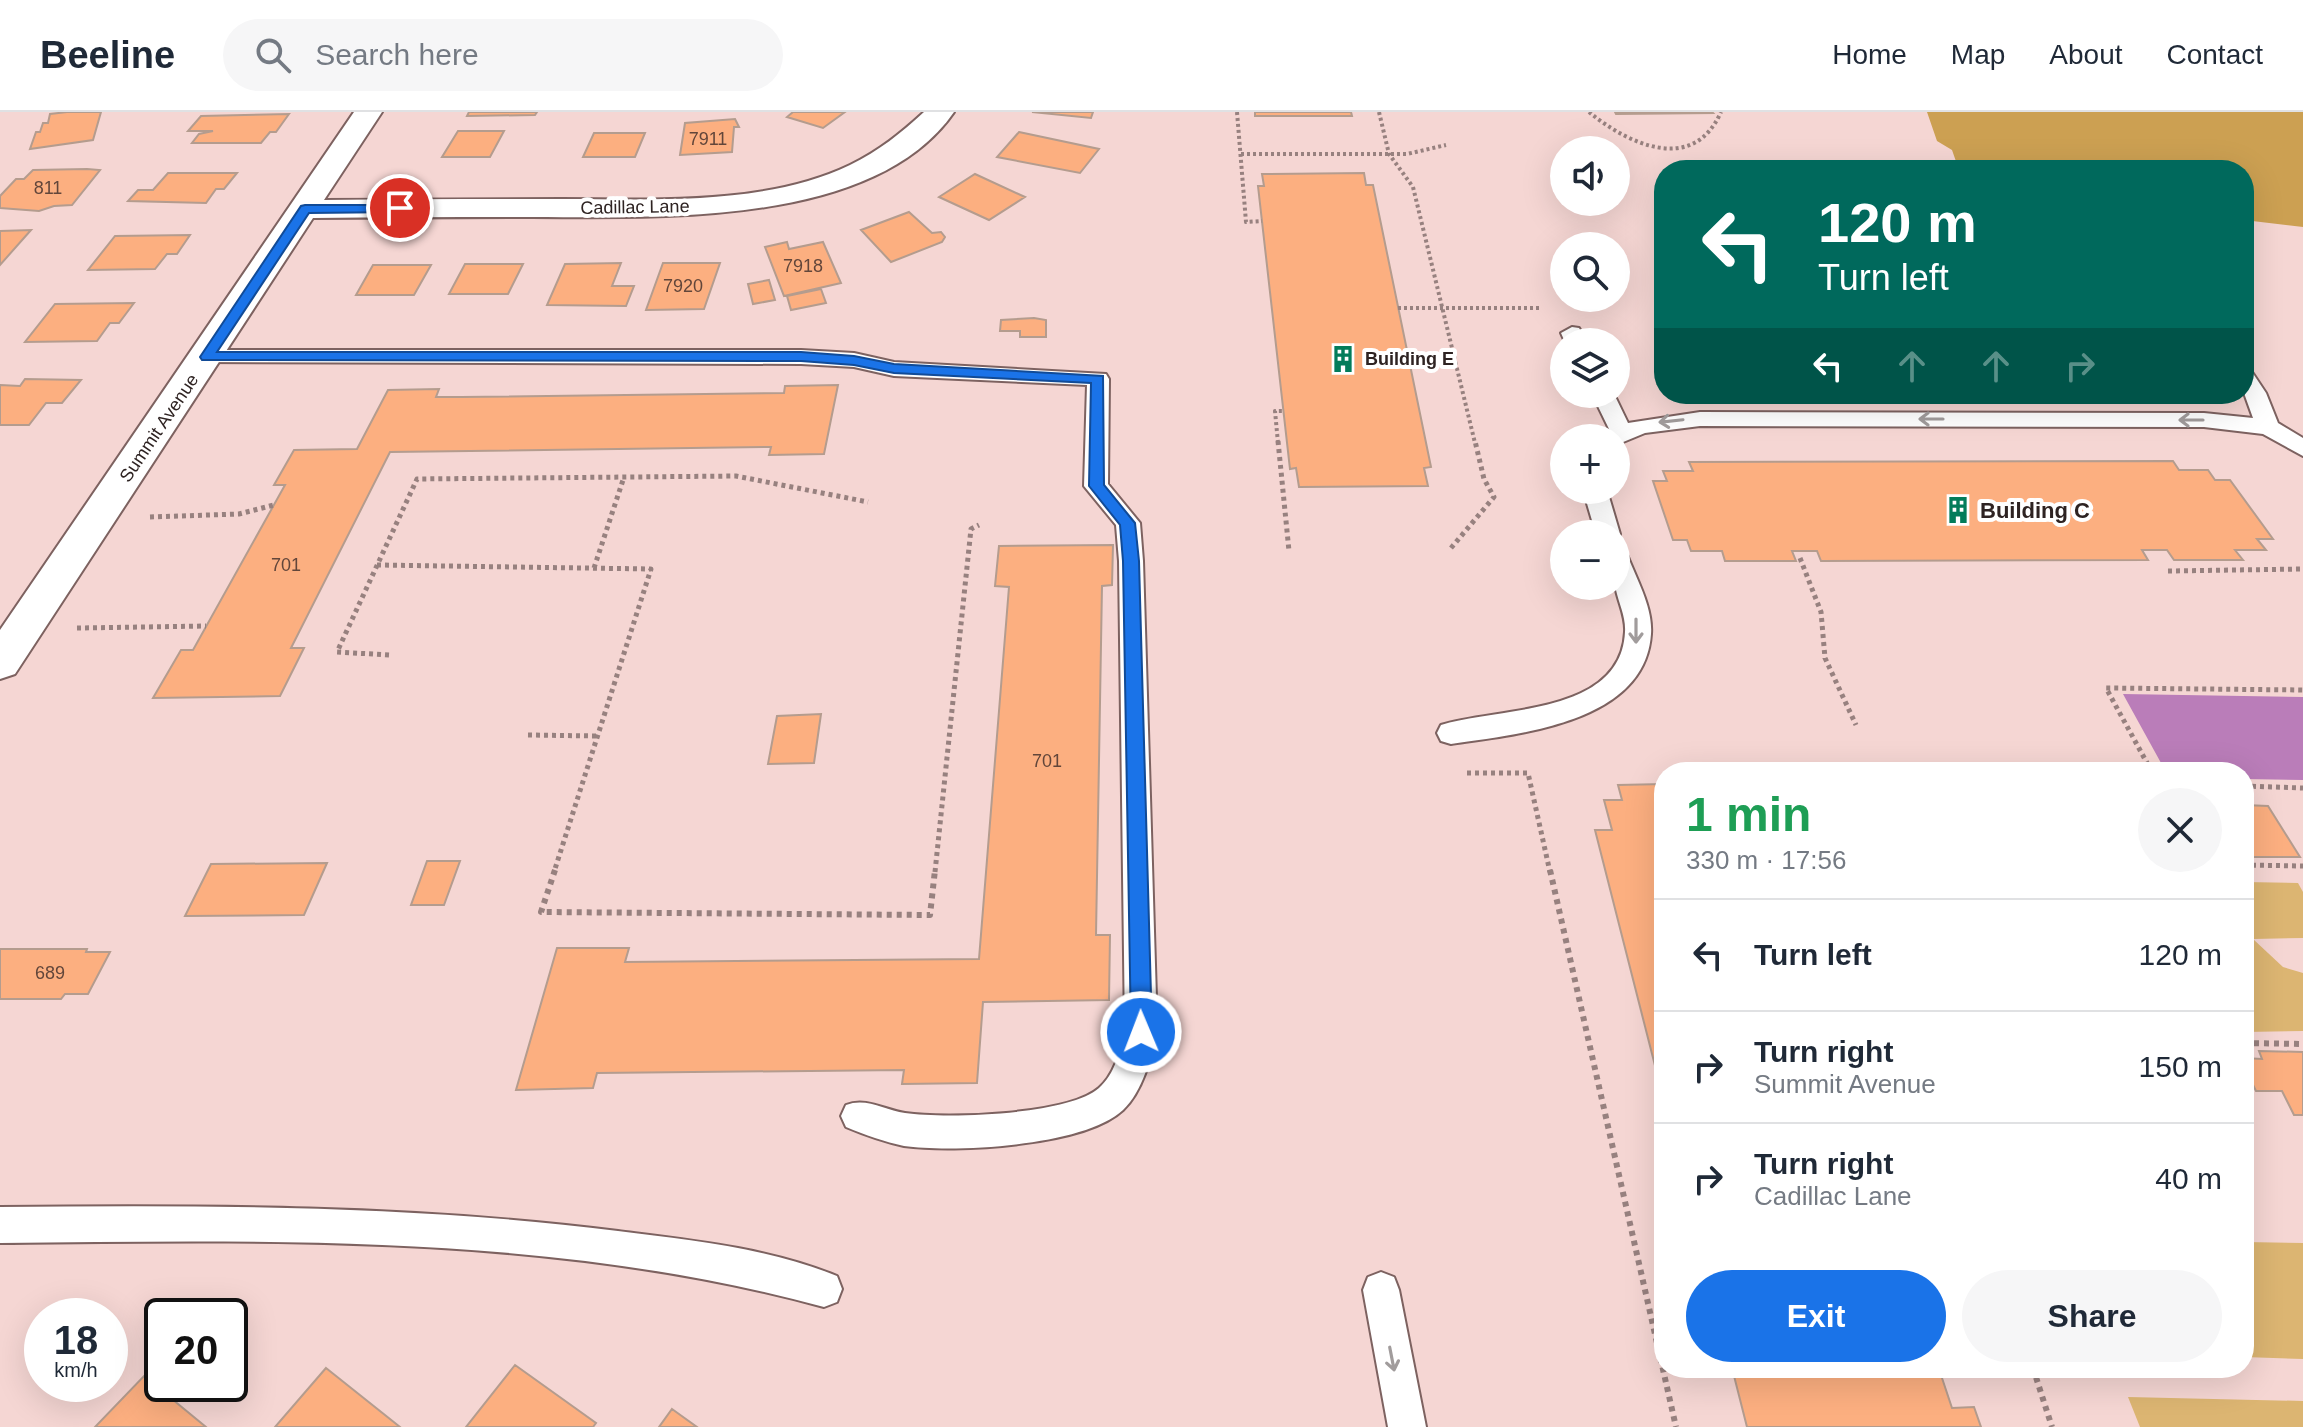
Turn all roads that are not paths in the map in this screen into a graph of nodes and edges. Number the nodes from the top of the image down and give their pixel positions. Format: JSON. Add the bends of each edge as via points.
{"nodes":[{"id":1,"x":368,"y":112,"type":"edge"},
{"id":2,"x":940,"y":112,"type":"edge"},
{"id":3,"x":305,"y":209,"type":"junction"},
{"id":4,"x":207,"y":357,"type":"junction"},
{"id":5,"x":2254,"y":392,"type":"edge"},
{"id":6,"x":2268,"y":427,"type":"junction"},
{"id":7,"x":1630,"y":431,"type":"edge"},
{"id":8,"x":2303,"y":448,"type":"edge"},
{"id":9,"x":1630,"y":600,"type":"edge"},
{"id":10,"x":0,"y":663,"type":"edge"},
{"id":11,"x":1451,"y":733,"type":"dead end"},
{"id":12,"x":858,"y":1116,"type":"dead end"},
{"id":13,"x":0,"y":1225,"type":"edge"},
{"id":14,"x":824,"y":1289,"type":"dead end"},
{"id":15,"x":1381,"y":1290,"type":"dead end"},
{"id":16,"x":1407,"y":1427,"type":"edge"}],
"edges":[{"from":1,"to":3,"type":"street","name":"Summit Avenue"},
{"from":2,"to":3,"type":"street","name":"Cadillac Lane","via":[[918,135],[878,162],[759,200],[690,207]]},
{"from":3,"to":4,"type":"street","name":"Summit Avenue"},
{"from":4,"to":10,"type":"street","name":"Summit Avenue"},
{"from":4,"to":12,"type":"lane","via":[[801,357],[894,369],[1098,379],[1096,486],[1128,523],[1131,561],[1141,1032],[1130,1069],[1111,1099],[1084,1116],[1026,1127],[909,1130]]},
{"from":5,"to":6,"type":"lane"},
{"from":6,"to":7,"type":"lane","one_way":true,"via":[[2204,420],[1714,419]]},
{"from":6,"to":8,"type":"lane"},
{"from":9,"to":11,"type":"lane","one_way":true,"via":[[1638,635],[1615,685],[1580,706]]},
{"from":13,"to":14,"type":"lane","via":[[298,1224],[483,1233],[687,1256]]},
{"from":15,"to":16,"type":"lane","one_way":true}]}
